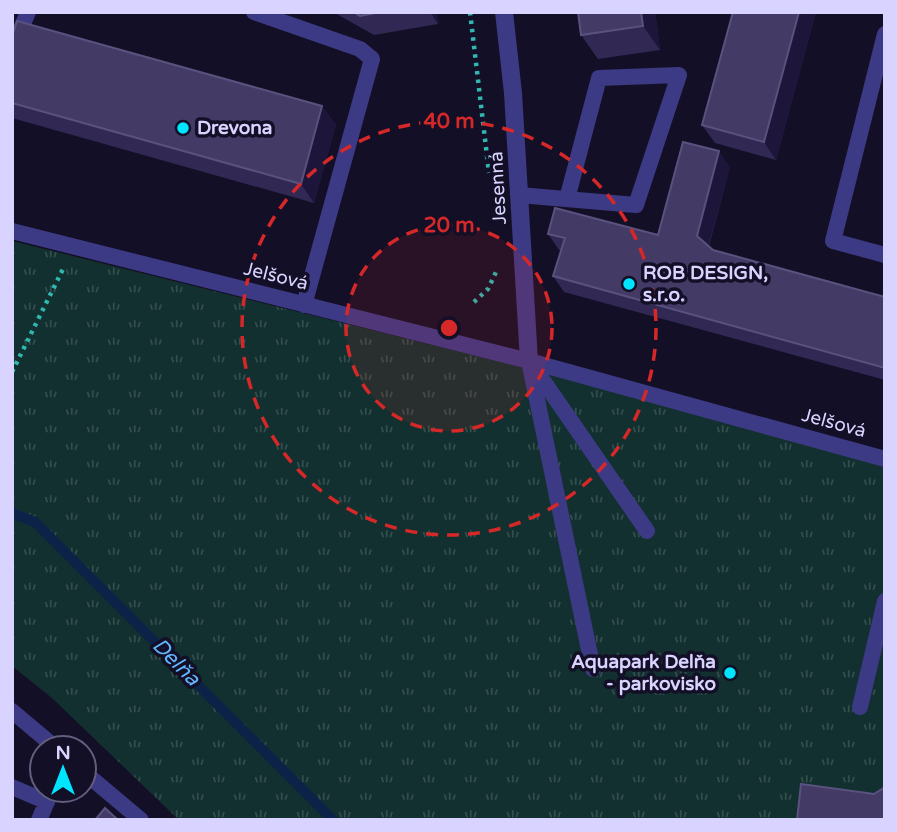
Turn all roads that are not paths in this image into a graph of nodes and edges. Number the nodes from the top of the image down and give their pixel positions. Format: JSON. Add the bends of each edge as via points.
{"nodes":[{"id":1,"x":28,"y":12,"type":"edge"},
{"id":2,"x":254,"y":12,"type":"edge"},
{"id":3,"x":504,"y":12,"type":"edge"},
{"id":4,"x":885,"y":34,"type":"edge"},
{"id":5,"x":12,"y":51,"type":"edge"},
{"id":6,"x":519,"y":195,"type":"junction"},
{"id":7,"x":567,"y":199,"type":"junction"},
{"id":8,"x":12,"y":231,"type":"edge"},
{"id":9,"x":885,"y":255,"type":"edge"},
{"id":10,"x":304,"y":305,"type":"junction"},
{"id":11,"x":529,"y":361,"type":"junction"},
{"id":12,"x":885,"y":459,"type":"edge"},
{"id":13,"x":648,"y":531,"type":"dead end"},
{"id":14,"x":885,"y":601,"type":"edge"},
{"id":15,"x":593,"y":669,"type":"dead end"},
{"id":16,"x":860,"y":708,"type":"dead end"},
{"id":17,"x":12,"y":711,"type":"edge"},
{"id":18,"x":39,"y":734,"type":"edge"},
{"id":19,"x":98,"y":784,"type":"edge"},
{"id":20,"x":141,"y":820,"type":"edge"}],
"edges":[{"from":1,"to":5,"type":"lane"},
{"from":2,"to":10,"type":"lane","via":[[360,50],[372,59]]},
{"from":3,"to":6,"type":"street","name":"Jesenná"},
{"from":4,"to":9,"type":"lane","via":[[833,241]]},
{"from":6,"to":7,"type":"lane"},
{"from":6,"to":11,"type":"street","name":"Jesenná"},
{"from":7,"to":7,"type":"lane","via":[[636,205],[679,75],[599,78]]},
{"from":8,"to":10,"type":"lane","name":"Jelšová"},
{"from":10,"to":11,"type":"lane","name":"Jelšová"},
{"from":11,"to":12,"type":"lane","name":"Jelšová"},
{"from":11,"to":13,"type":"lane"},
{"from":11,"to":15,"type":"lane"},
{"from":14,"to":16,"type":"lane"},
{"from":17,"to":18,"type":"lane"},
{"from":19,"to":20,"type":"lane"}]}
